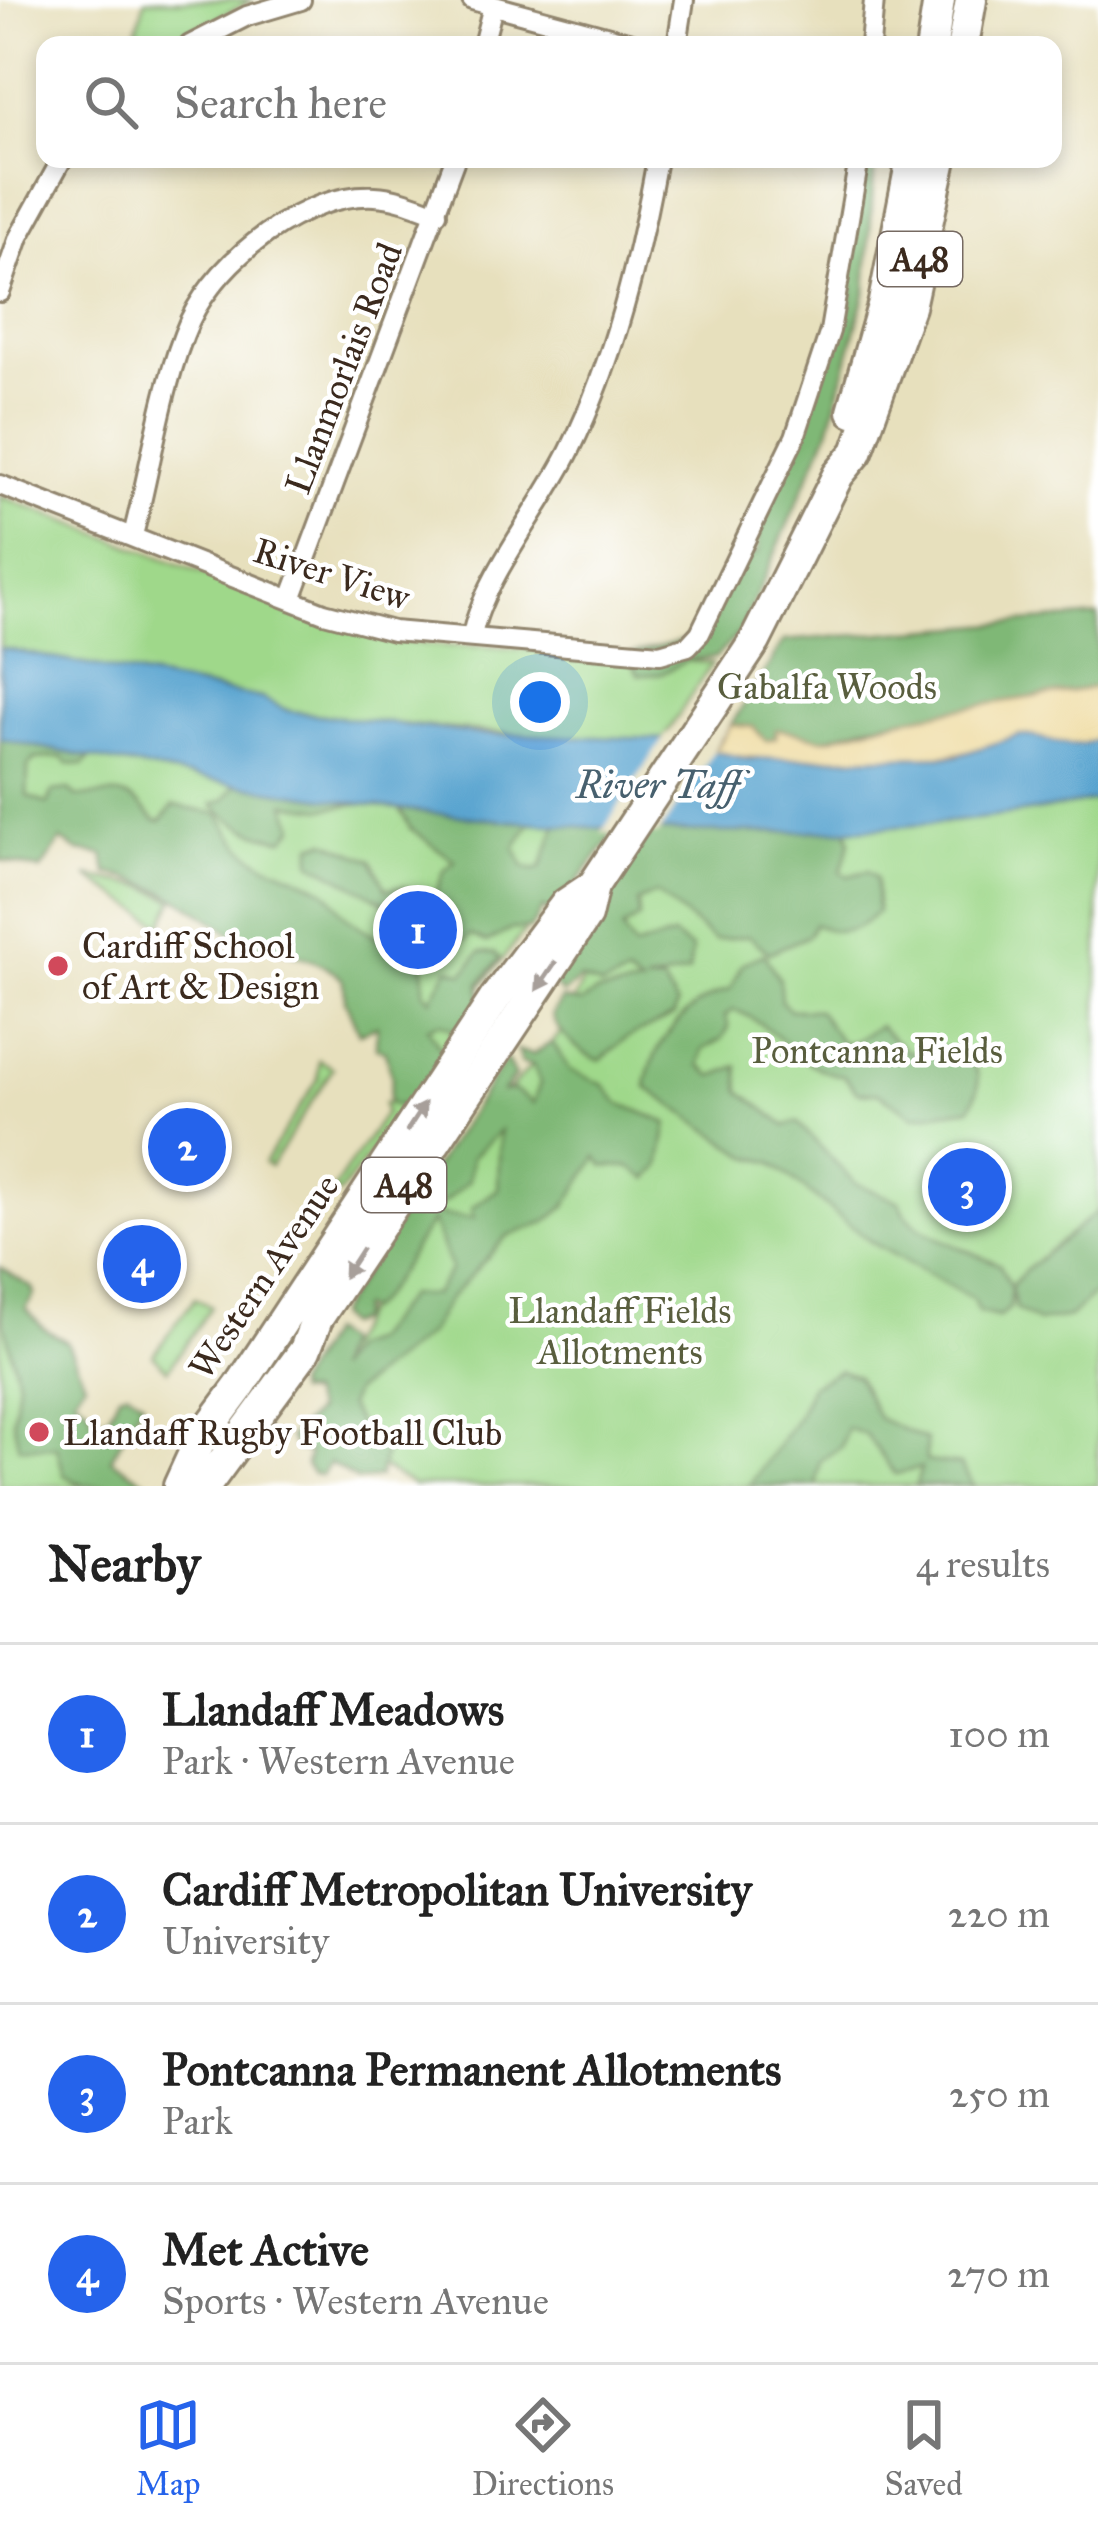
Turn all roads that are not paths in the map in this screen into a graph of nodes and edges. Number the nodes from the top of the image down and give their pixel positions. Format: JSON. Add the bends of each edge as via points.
{"nodes":[{"id":1,"x":301,"y":0,"type":"edge"},
{"id":2,"x":472,"y":0,"type":"edge"},
{"id":3,"x":684,"y":0,"type":"edge"},
{"id":4,"x":874,"y":0,"type":"edge"},
{"id":5,"x":940,"y":0,"type":"edge"},
{"id":6,"x":493,"y":5,"type":"junction"},
{"id":7,"x":208,"y":36,"type":"edge"},
{"id":8,"x":485,"y":36,"type":"edge"},
{"id":9,"x":606,"y":36,"type":"edge"},
{"id":10,"x":678,"y":36,"type":"edge"},
{"id":11,"x":871,"y":36,"type":"edge"},
{"id":12,"x":934,"y":36,"type":"edge"},
{"id":13,"x":57,"y":168,"type":"edge"},
{"id":14,"x":451,"y":168,"type":"edge"},
{"id":15,"x":655,"y":168,"type":"edge"},
{"id":16,"x":857,"y":168,"type":"edge"},
{"id":17,"x":910,"y":168,"type":"edge"},
{"id":18,"x":939,"y":168,"type":"edge"},
{"id":19,"x":437,"y":213,"type":"junction"},
{"id":20,"x":0,"y":292,"type":"edge"},
{"id":21,"x":838,"y":475,"type":"junction"},
{"id":22,"x":0,"y":485,"type":"edge"},
{"id":23,"x":133,"y":535,"type":"junction"},
{"id":24,"x":291,"y":599,"type":"junction"},
{"id":25,"x":472,"y":637,"type":"junction"},
{"id":26,"x":593,"y":886,"type":"junction"},
{"id":27,"x":179,"y":1486,"type":"edge"},
{"id":28,"x":205,"y":1486,"type":"edge"}],
"edges":[{"from":1,"to":7,"type":"street"},
{"from":2,"to":6,"type":"street"},
{"from":3,"to":10,"type":"street"},
{"from":4,"to":11,"type":"street"},
{"from":5,"to":12,"type":"highway"},
{"from":6,"to":8,"type":"street"},
{"from":6,"to":9,"type":"street"},
{"from":13,"to":20,"type":"street"},
{"from":14,"to":19,"type":"street","name":"Llanmorlais Road"},
{"from":15,"to":25,"type":"street","via":[[598,386],[554,484],[479,606]]},
{"from":16,"to":25,"type":"street","name":"River View","via":[[830,332],[787,458],[700,633],[688,646],[659,654]]},
{"from":17,"to":21,"type":"highway","name":"Western Avenue","number":"A48"},
{"from":18,"to":21,"type":"highway","name":"Western Avenue","number":"A48","via":[[892,358],[857,452]]},
{"from":19,"to":23,"type":"street","via":[[372,195],[321,205],[278,227],[220,279],[184,336]]},
{"from":19,"to":24,"type":"street","name":"Llanmorlais Road"},
{"from":21,"to":26,"type":"highway","name":"Western Avenue","number":"A48","via":[[785,587]]},
{"from":22,"to":23,"type":"street","name":"River View"},
{"from":23,"to":24,"type":"street","name":"River View"},
{"from":24,"to":25,"type":"street","name":"River View","via":[[393,631]]},
{"from":27,"to":26,"type":"highway","name":"Western Avenue","number":"A48","one_way":true,"via":[[224,1403],[496,997],[566,904]]},
{"from":26,"to":28,"type":"highway","name":"Western Avenue","number":"A48","one_way":true,"via":[[586,916],[316,1319],[305,1350]]}]}
